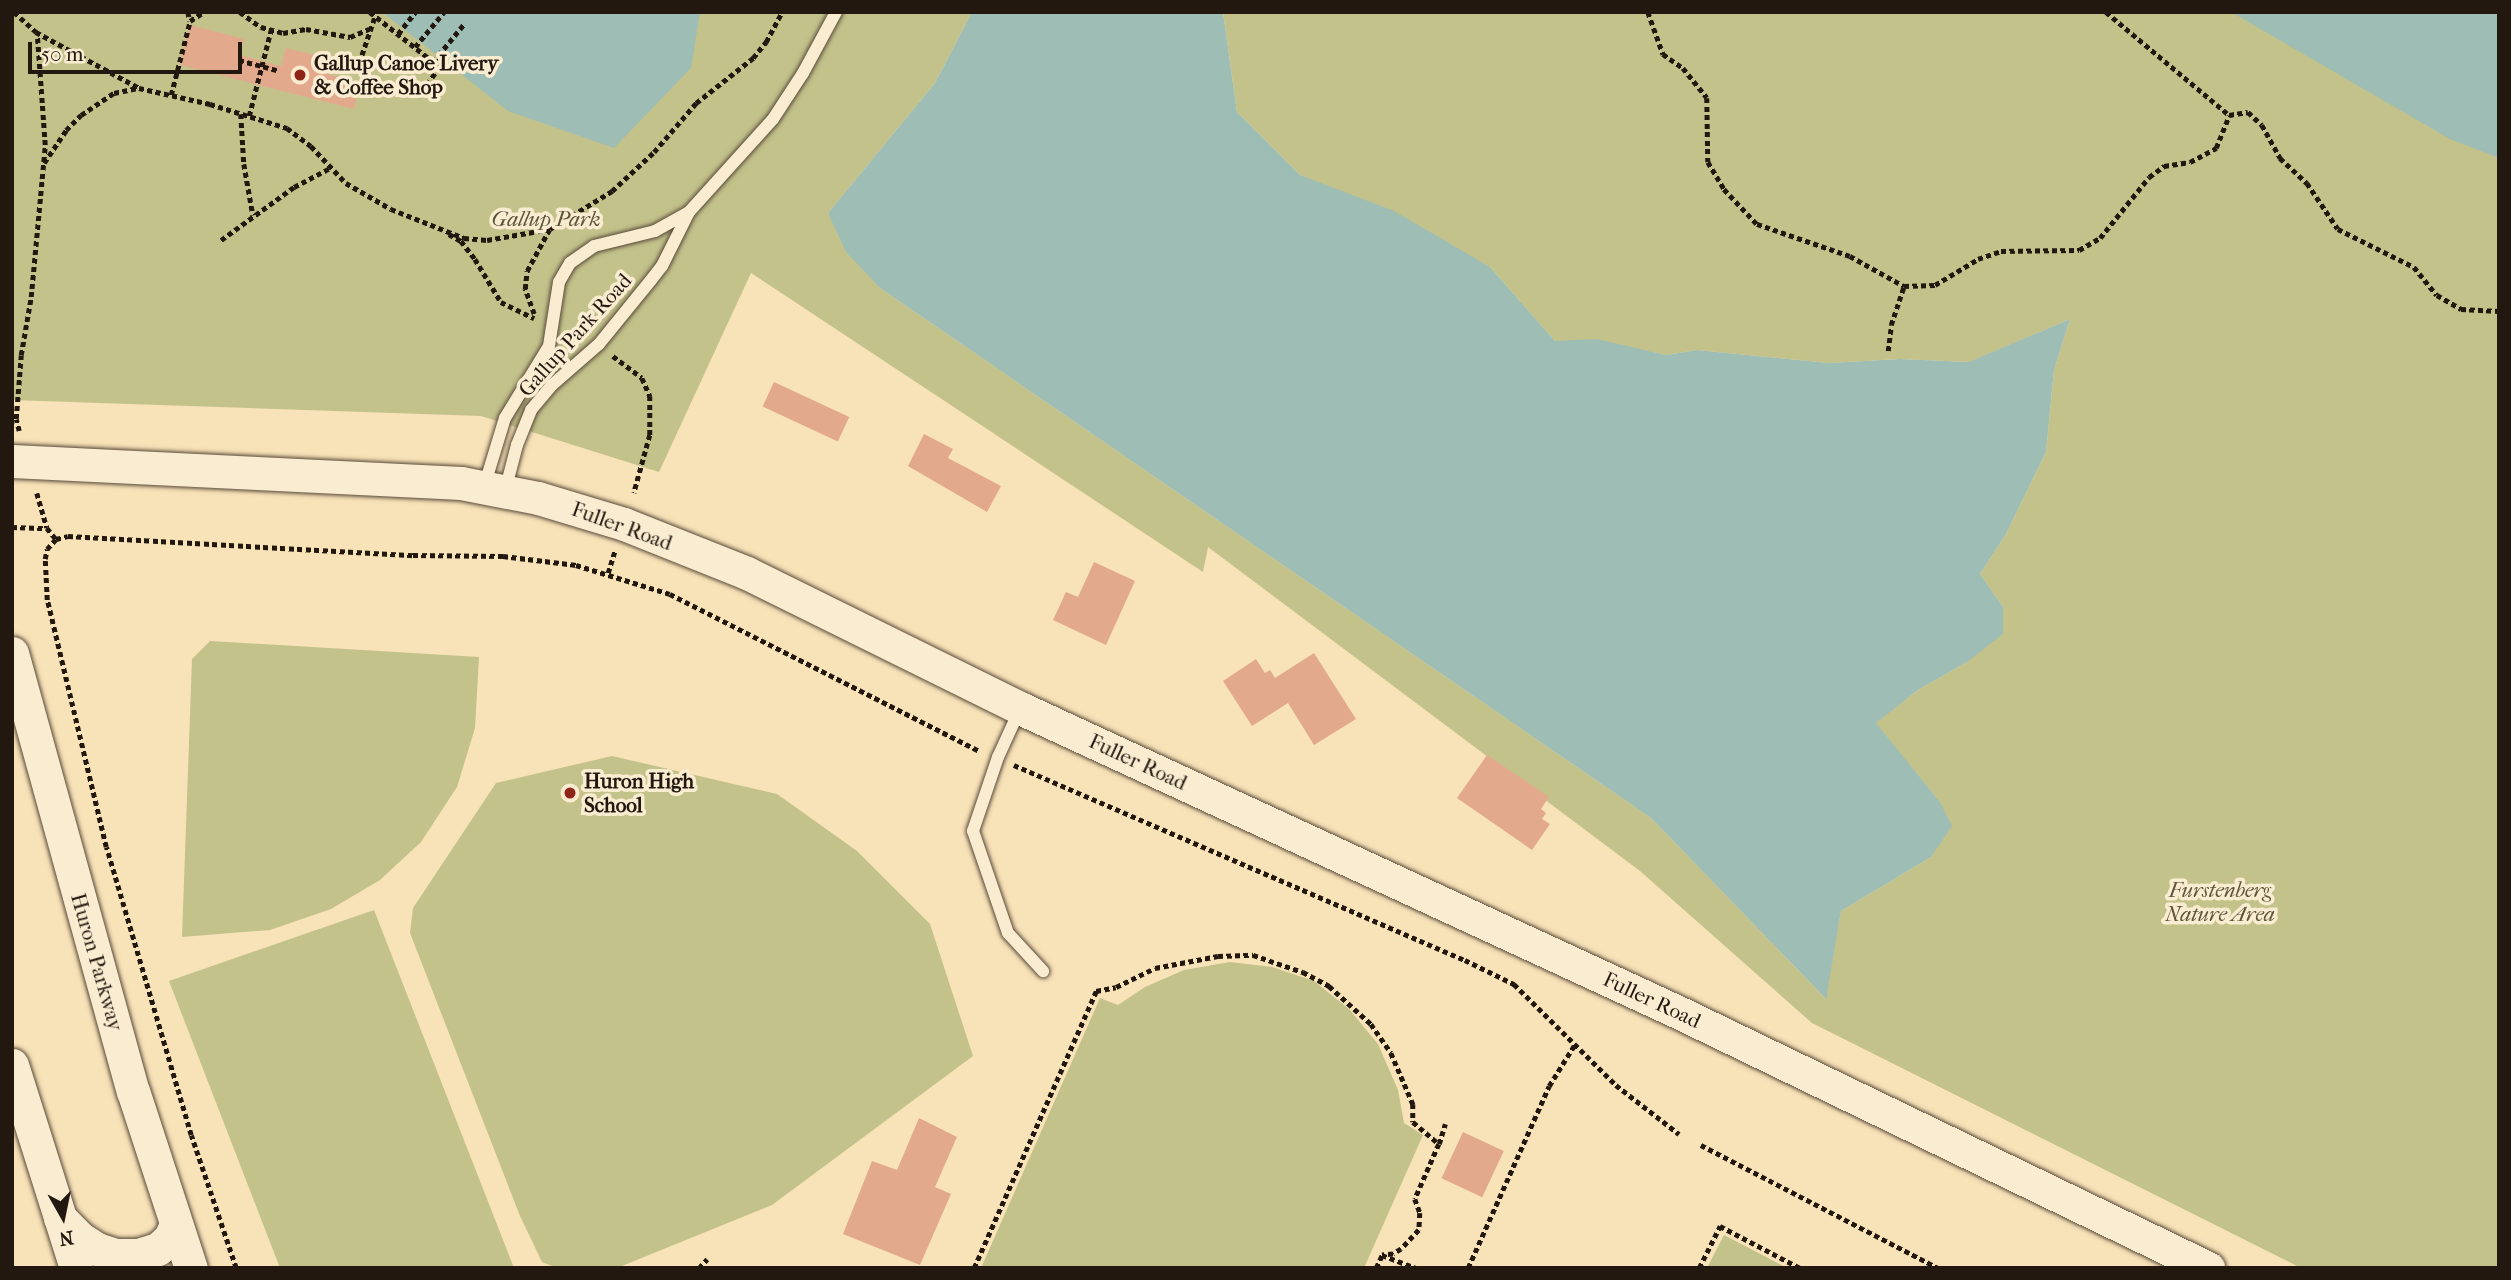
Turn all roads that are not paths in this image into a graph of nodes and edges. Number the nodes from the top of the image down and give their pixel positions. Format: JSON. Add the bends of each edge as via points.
{"nodes":[{"id":1,"x":836,"y":12,"type":"edge"},
{"id":2,"x":689,"y":212,"type":"junction"},
{"id":3,"x":12,"y":461,"type":"edge"},
{"id":4,"x":494,"y":489,"type":"junction"},
{"id":5,"x":12,"y":653,"type":"edge"},
{"id":6,"x":1020,"y":708,"type":"junction"},
{"id":7,"x":1043,"y":971,"type":"dead end"},
{"id":8,"x":12,"y":1065,"type":"edge"},
{"id":9,"x":58,"y":1216,"type":"junction"},
{"id":10,"x":176,"y":1224,"type":"junction"},
{"id":11,"x":76,"y":1268,"type":"edge"},
{"id":12,"x":191,"y":1268,"type":"edge"},
{"id":13,"x":2208,"y":1268,"type":"edge"}],
"edges":[{"from":1,"to":2,"type":"lane","name":"Gallup Park Road","via":[[773,118]]},
{"from":2,"to":4,"type":"lane","name":"Gallup Park Road","via":[[651,280],[599,344],[531,410]]},
{"from":2,"to":4,"type":"lane","name":"Gallup Park Road","via":[[655,231],[594,246],[570,263],[559,282],[549,346],[505,418]]},
{"from":3,"to":4,"type":"main road","name":"Fuller Road","via":[[436,481]]},
{"from":4,"to":6,"type":"main road","name":"Fuller Road","via":[[624,524],[747,573]]},
{"from":5,"to":10,"type":"main road","name":"Huron Parkway","via":[[133,1091]]},
{"from":6,"to":7,"type":"lane","via":[[973,831],[1008,933]]},
{"from":6,"to":13,"type":"main road","name":"Fuller Road","via":[[1665,1006]]},
{"from":8,"to":9,"type":"main road"},
{"from":9,"to":10,"type":"main road","via":[[80,1238],[117,1255],[158,1249]]},
{"from":9,"to":11,"type":"main road"},
{"from":10,"to":12,"type":"main road","name":"Huron Parkway"}]}
